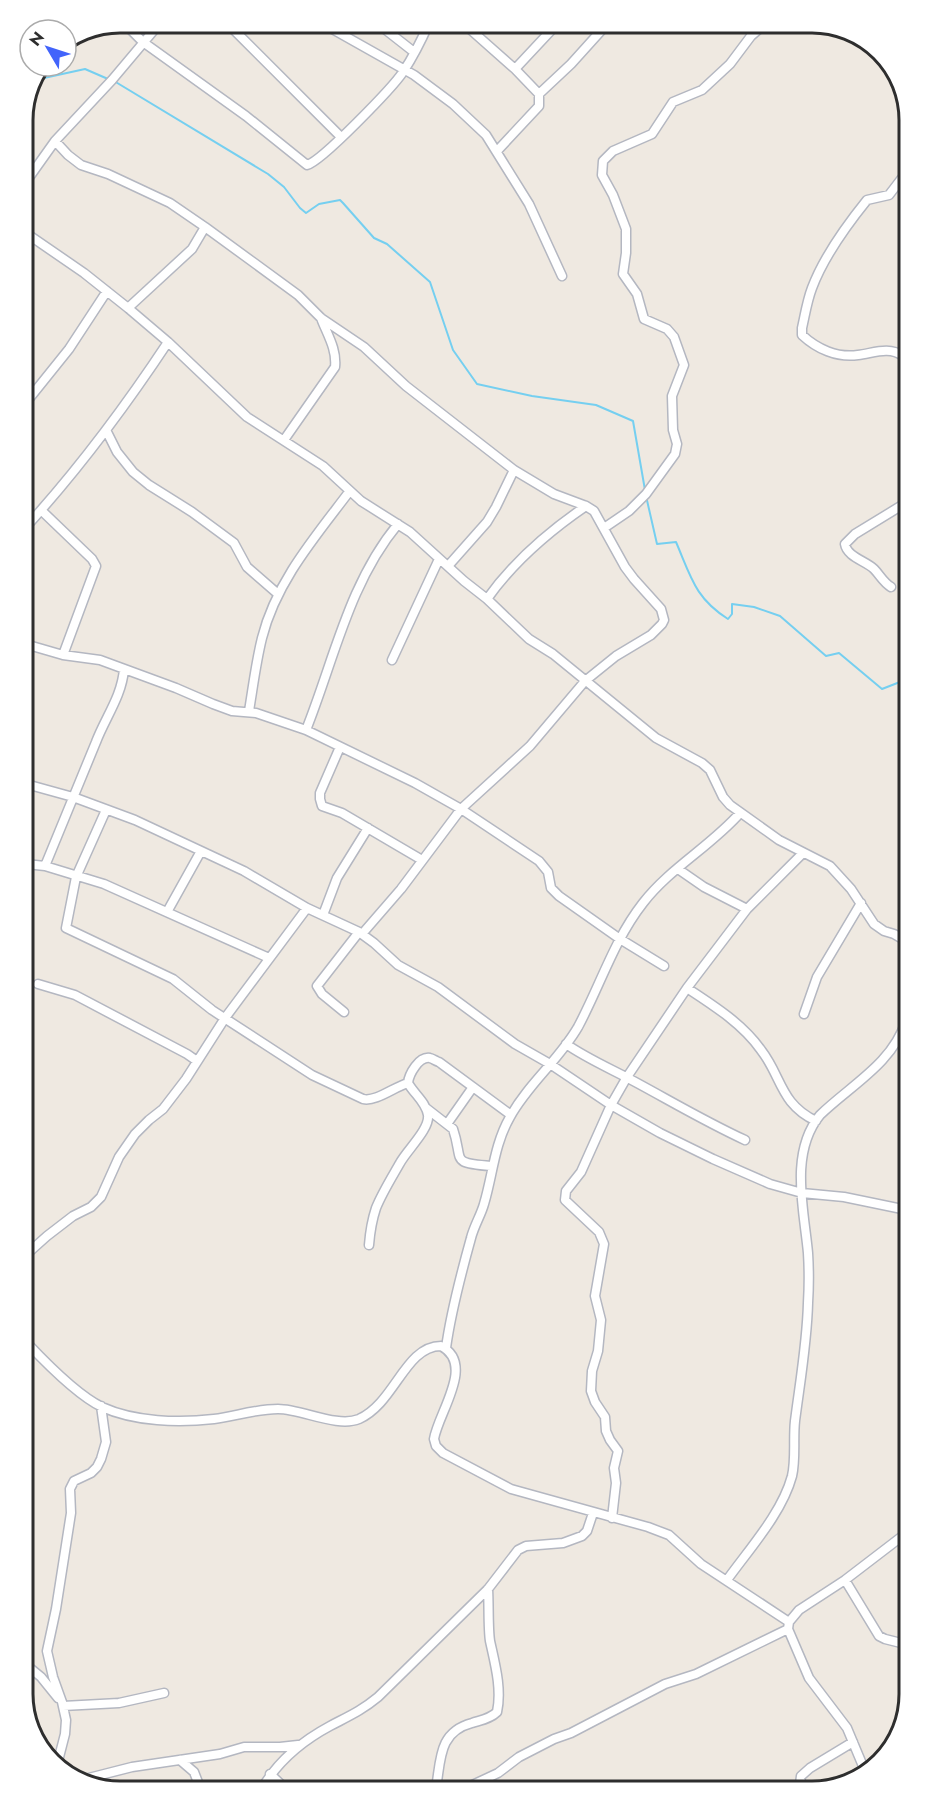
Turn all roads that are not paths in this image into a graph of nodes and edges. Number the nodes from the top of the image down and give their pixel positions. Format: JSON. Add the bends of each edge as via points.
{"nodes":[{"id":1,"x":134,"y":33,"type":"edge"},
{"id":2,"x":151,"y":33,"type":"edge"},
{"id":3,"x":238,"y":33,"type":"edge"},
{"id":4,"x":339,"y":33,"type":"edge"},
{"id":5,"x":390,"y":33,"type":"edge"},
{"id":6,"x":424,"y":33,"type":"edge"},
{"id":7,"x":474,"y":33,"type":"edge"},
{"id":8,"x":549,"y":33,"type":"edge"},
{"id":9,"x":599,"y":33,"type":"edge"},
{"id":10,"x":754,"y":33,"type":"edge"},
{"id":11,"x":143,"y":42,"type":"junction"},
{"id":12,"x":414,"y":52,"type":"junction"},
{"id":13,"x":515,"y":69,"type":"junction"},
{"id":14,"x":405,"y":70,"type":"junction"},
{"id":15,"x":539,"y":94,"type":"junction"},
{"id":16,"x":341,"y":137,"type":"junction"},
{"id":17,"x":55,"y":141,"type":"junction"},
{"id":18,"x":496,"y":151,"type":"junction"},
{"id":19,"x":33,"y":172,"type":"edge"},
{"id":20,"x":899,"y":182,"type":"edge"},
{"id":21,"x":205,"y":227,"type":"junction"},
{"id":22,"x":33,"y":238,"type":"edge"},
{"id":23,"x":562,"y":276,"type":"dead end"},
{"id":24,"x":107,"y":291,"type":"junction"},
{"id":25,"x":128,"y":308,"type":"junction"},
{"id":26,"x":321,"y":318,"type":"junction"},
{"id":27,"x":168,"y":342,"type":"junction"},
{"id":28,"x":899,"y":354,"type":"edge"},
{"id":29,"x":33,"y":394,"type":"edge"},
{"id":30,"x":106,"y":429,"type":"junction"},
{"id":31,"x":284,"y":440,"type":"junction"},
{"id":32,"x":514,"y":470,"type":"junction"},
{"id":33,"x":349,"y":492,"type":"junction"},
{"id":34,"x":586,"y":506,"type":"junction"},
{"id":35,"x":899,"y":507,"type":"edge"},
{"id":36,"x":41,"y":510,"type":"junction"},
{"id":37,"x":33,"y":519,"type":"edge"},
{"id":38,"x":398,"y":524,"type":"junction"},
{"id":39,"x":604,"y":528,"type":"junction"},
{"id":40,"x":439,"y":559,"type":"junction"},
{"id":41,"x":448,"y":566,"type":"junction"},
{"id":42,"x":891,"y":587,"type":"dead end"},
{"id":43,"x":278,"y":594,"type":"junction"},
{"id":44,"x":488,"y":599,"type":"junction"},
{"id":45,"x":33,"y":646,"type":"edge"},
{"id":46,"x":63,"y":655,"type":"junction"},
{"id":47,"x":392,"y":660,"type":"dead end"},
{"id":48,"x":124,"y":669,"type":"junction"},
{"id":49,"x":585,"y":681,"type":"junction"},
{"id":50,"x":249,"y":711,"type":"junction"},
{"id":51,"x":306,"y":730,"type":"junction"},
{"id":52,"x":340,"y":747,"type":"junction"},
{"id":53,"x":33,"y":786,"type":"edge"},
{"id":54,"x":73,"y":797,"type":"junction"},
{"id":55,"x":461,"y":809,"type":"junction"},
{"id":56,"x":106,"y":810,"type":"junction"},
{"id":57,"x":740,"y":813,"type":"junction"},
{"id":58,"x":368,"y":828,"type":"junction"},
{"id":59,"x":201,"y":851,"type":"junction"},
{"id":60,"x":803,"y":853,"type":"junction"},
{"id":61,"x":422,"y":860,"type":"junction"},
{"id":62,"x":33,"y":865,"type":"edge"},
{"id":63,"x":45,"y":866,"type":"junction"},
{"id":64,"x":678,"y":869,"type":"junction"},
{"id":65,"x":76,"y":877,"type":"junction"},
{"id":66,"x":861,"y":903,"type":"junction"},
{"id":67,"x":307,"y":908,"type":"junction"},
{"id":68,"x":747,"y":909,"type":"junction"},
{"id":69,"x":166,"y":912,"type":"junction"},
{"id":70,"x":323,"y":915,"type":"junction"},
{"id":71,"x":360,"y":933,"type":"junction"},
{"id":72,"x":899,"y":935,"type":"edge"},
{"id":73,"x":620,"y":939,"type":"junction"},
{"id":74,"x":269,"y":958,"type":"junction"},
{"id":75,"x":664,"y":966,"type":"dead end"},
{"id":76,"x":38,"y":984,"type":"dead end"},
{"id":77,"x":687,"y":988,"type":"junction"},
{"id":78,"x":344,"y":1012,"type":"dead end"},
{"id":79,"x":804,"y":1014,"type":"dead end"},
{"id":80,"x":225,"y":1018,"type":"junction"},
{"id":81,"x":899,"y":1038,"type":"edge"},
{"id":82,"x":566,"y":1044,"type":"junction"},
{"id":83,"x":196,"y":1061,"type":"junction"},
{"id":84,"x":550,"y":1064,"type":"junction"},
{"id":85,"x":627,"y":1077,"type":"junction"},
{"id":86,"x":408,"y":1083,"type":"junction"},
{"id":87,"x":473,"y":1088,"type":"junction"},
{"id":88,"x":611,"y":1105,"type":"junction"},
{"id":89,"x":425,"y":1108,"type":"junction"},
{"id":90,"x":511,"y":1115,"type":"junction"},
{"id":91,"x":816,"y":1121,"type":"junction"},
{"id":92,"x":447,"y":1124,"type":"junction"},
{"id":93,"x":745,"y":1140,"type":"dead end"},
{"id":94,"x":491,"y":1166,"type":"junction"},
{"id":95,"x":802,"y":1193,"type":"junction"},
{"id":96,"x":899,"y":1208,"type":"edge"},
{"id":97,"x":369,"y":1245,"type":"dead end"},
{"id":98,"x":33,"y":1249,"type":"edge"},
{"id":99,"x":446,"y":1348,"type":"junction"},
{"id":100,"x":33,"y":1349,"type":"edge"},
{"id":101,"x":101,"y":1407,"type":"junction"},
{"id":102,"x":593,"y":1513,"type":"junction"},
{"id":103,"x":612,"y":1518,"type":"junction"},
{"id":104,"x":899,"y":1540,"type":"edge"},
{"id":105,"x":728,"y":1580,"type":"junction"},
{"id":106,"x":845,"y":1580,"type":"junction"},
{"id":107,"x":488,"y":1589,"type":"junction"},
{"id":108,"x":789,"y":1626,"type":"junction"},
{"id":109,"x":899,"y":1643,"type":"edge"},
{"id":110,"x":33,"y":1670,"type":"edge"},
{"id":111,"x":164,"y":1693,"type":"dead end"},
{"id":112,"x":63,"y":1704,"type":"junction"},
{"id":113,"x":853,"y":1742,"type":"junction"},
{"id":114,"x":300,"y":1745,"type":"junction"},
{"id":115,"x":59,"y":1757,"type":"edge"},
{"id":116,"x":180,"y":1760,"type":"junction"},
{"id":117,"x":862,"y":1765,"type":"edge"},
{"id":118,"x":270,"y":1774,"type":"junction"},
{"id":119,"x":94,"y":1777,"type":"edge"},
{"id":120,"x":198,"y":1781,"type":"edge"},
{"id":121,"x":266,"y":1781,"type":"edge"},
{"id":122,"x":277,"y":1781,"type":"edge"},
{"id":123,"x":437,"y":1781,"type":"edge"},
{"id":124,"x":481,"y":1781,"type":"edge"},
{"id":125,"x":800,"y":1781,"type":"edge"}],
"edges":[{"from":1,"to":11,"type":"street"},
{"from":2,"to":11,"type":"street"},
{"from":3,"to":16,"type":"street"},
{"from":4,"to":14,"type":"street"},
{"from":5,"to":12,"type":"street"},
{"from":6,"to":12,"type":"street"},
{"from":7,"to":13,"type":"street"},
{"from":8,"to":13,"type":"street"},
{"from":9,"to":15,"type":"street"},
{"from":10,"to":39,"type":"street","via":[[702,90],[673,102],[652,134],[609,154],[602,165],[602,175],[626,229],[623,274],[636,294],[644,319],[667,329],[674,337],[684,365],[672,396],[675,454],[646,494]]},
{"from":11,"to":16,"type":"street","via":[[246,116],[304,164],[313,163]]},
{"from":11,"to":17,"type":"street"},
{"from":12,"to":14,"type":"street"},
{"from":13,"to":15,"type":"street"},
{"from":14,"to":16,"type":"street"},
{"from":14,"to":18,"type":"street","via":[[468,117]]},
{"from":15,"to":18,"type":"street","via":[[539,106]]},
{"from":17,"to":19,"type":"street"},
{"from":17,"to":21,"type":"street","via":[[81,165],[170,203]]},
{"from":18,"to":23,"type":"street","via":[[529,204]]},
{"from":20,"to":28,"type":"street","via":[[889,195],[867,200],[822,266],[802,335],[830,353],[856,356],[889,350]]},
{"from":21,"to":25,"type":"street","via":[[192,249]]},
{"from":21,"to":26,"type":"street","via":[[298,296]]},
{"from":22,"to":24,"type":"street"},
{"from":24,"to":25,"type":"street"},
{"from":24,"to":29,"type":"street","via":[[69,349]]},
{"from":25,"to":27,"type":"street"},
{"from":26,"to":31,"type":"street","via":[[336,357],[335,367]]},
{"from":26,"to":32,"type":"street","via":[[364,347],[406,386]]},
{"from":27,"to":30,"type":"street"},
{"from":27,"to":31,"type":"street","via":[[247,417]]},
{"from":30,"to":36,"type":"street"},
{"from":30,"to":43,"type":"street","via":[[133,472],[234,543],[247,567]]},
{"from":31,"to":33,"type":"street","via":[[322,466]]},
{"from":32,"to":34,"type":"street","via":[[554,494]]},
{"from":32,"to":41,"type":"street","via":[[487,522]]},
{"from":33,"to":38,"type":"street"},
{"from":33,"to":43,"type":"street","via":[[303,552]]},
{"from":34,"to":39,"type":"street","via":[[594,511]]},
{"from":34,"to":44,"type":"street","via":[[528,551]]},
{"from":35,"to":42,"type":"street","via":[[845,544],[848,551]]},
{"from":36,"to":37,"type":"street"},
{"from":36,"to":46,"type":"street","via":[[96,566]]},
{"from":38,"to":40,"type":"street"},
{"from":38,"to":51,"type":"street","via":[[372,558],[359,585]]},
{"from":39,"to":49,"type":"street","via":[[625,567],[661,609],[664,620],[658,630]]},
{"from":40,"to":41,"type":"street"},
{"from":40,"to":47,"type":"street"},
{"from":41,"to":44,"type":"street"},
{"from":43,"to":50,"type":"street","via":[[262,638]]},
{"from":44,"to":49,"type":"street","via":[[529,639]]},
{"from":45,"to":46,"type":"street"},
{"from":46,"to":48,"type":"street","via":[[100,660]]},
{"from":48,"to":50,"type":"street","via":[[232,711]]},
{"from":48,"to":54,"type":"street","via":[[119,693]]},
{"from":49,"to":55,"type":"street","via":[[530,746]]},
{"from":49,"to":57,"type":"street","via":[[656,738],[702,763],[714,776],[723,798]]},
{"from":50,"to":51,"type":"street"},
{"from":51,"to":52,"type":"street"},
{"from":52,"to":55,"type":"street"},
{"from":52,"to":58,"type":"street","via":[[320,793],[320,802]]},
{"from":53,"to":54,"type":"street"},
{"from":54,"to":56,"type":"street"},
{"from":54,"to":63,"type":"street"},
{"from":55,"to":61,"type":"street"},
{"from":55,"to":73,"type":"street","via":[[545,866],[551,888]]},
{"from":56,"to":59,"type":"street"},
{"from":56,"to":65,"type":"street"},
{"from":57,"to":60,"type":"street"},
{"from":57,"to":64,"type":"street"},
{"from":58,"to":61,"type":"street"},
{"from":58,"to":70,"type":"street","via":[[337,878]]},
{"from":59,"to":67,"type":"street"},
{"from":59,"to":69,"type":"street"},
{"from":60,"to":66,"type":"street","via":[[830,866]]},
{"from":60,"to":68,"type":"street"},
{"from":61,"to":71,"type":"street"},
{"from":62,"to":63,"type":"street"},
{"from":63,"to":65,"type":"street"},
{"from":64,"to":68,"type":"street"},
{"from":64,"to":73,"type":"street","via":[[645,901]]},
{"from":65,"to":69,"type":"street","via":[[104,884]]},
{"from":65,"to":80,"type":"street","via":[[66,928],[173,979]]},
{"from":66,"to":72,"type":"street","via":[[874,924]]},
{"from":66,"to":79,"type":"street","via":[[817,976]]},
{"from":67,"to":70,"type":"street"},
{"from":67,"to":74,"type":"street"},
{"from":68,"to":77,"type":"street"},
{"from":69,"to":74,"type":"street"},
{"from":70,"to":71,"type":"street"},
{"from":71,"to":78,"type":"street","via":[[317,986]]},
{"from":71,"to":84,"type":"street","via":[[398,965],[428,980],[515,1044]]},
{"from":73,"to":75,"type":"street"},
{"from":73,"to":82,"type":"street"},
{"from":74,"to":80,"type":"street"},
{"from":76,"to":83,"type":"street","via":[[75,995]]},
{"from":77,"to":85,"type":"street"},
{"from":77,"to":91,"type":"street","via":[[751,1036],[792,1104]]},
{"from":80,"to":83,"type":"street"},
{"from":80,"to":86,"type":"street","via":[[312,1075],[363,1099],[370,1100]]},
{"from":81,"to":91,"type":"street","via":[[886,1058]]},
{"from":82,"to":84,"type":"street"},
{"from":82,"to":85,"type":"street","via":[[600,1066]]},
{"from":83,"to":98,"type":"street","via":[[162,1109],[125,1147],[96,1203]]},
{"from":84,"to":88,"type":"street"},
{"from":84,"to":90,"type":"street"},
{"from":85,"to":88,"type":"street"},
{"from":85,"to":93,"type":"street"},
{"from":86,"to":87,"type":"street","via":[[416,1066],[429,1058]]},
{"from":86,"to":89,"type":"street"},
{"from":87,"to":90,"type":"street"},
{"from":87,"to":92,"type":"street"},
{"from":88,"to":95,"type":"street","via":[[712,1159]]},
{"from":88,"to":103,"type":"street","via":[[581,1172],[566,1191],[565,1200],[599,1232],[604,1244],[595,1296],[601,1320],[591,1387],[605,1417],[608,1437],[618,1451]]},
{"from":89,"to":92,"type":"street"},
{"from":89,"to":97,"type":"street","via":[[428,1114],[424,1129],[402,1159],[376,1207]]},
{"from":90,"to":94,"type":"street"},
{"from":91,"to":95,"type":"street","via":[[801,1165]]},
{"from":92,"to":94,"type":"street","via":[[453,1129],[462,1161]]},
{"from":94,"to":99,"type":"street"},
{"from":95,"to":96,"type":"street"},
{"from":95,"to":105,"type":"street","via":[[808,1304],[793,1472],[784,1498]]},
{"from":99,"to":101,"type":"street","via":[[432,1346],[421,1352],[384,1400],[353,1421],[279,1409],[168,1421]]},
{"from":99,"to":102,"type":"street","via":[[456,1367],[455,1380],[435,1432],[436,1446],[511,1489]]},
{"from":100,"to":101,"type":"street"},
{"from":101,"to":112,"type":"street","via":[[106,1442],[102,1459],[92,1473],[74,1481],[69,1493],[71,1513],[46,1651]]},
{"from":102,"to":103,"type":"street"},
{"from":102,"to":107,"type":"street","via":[[582,1536],[563,1543],[522,1547]]},
{"from":103,"to":105,"type":"street","via":[[669,1535],[701,1564]]},
{"from":104,"to":106,"type":"street"},
{"from":105,"to":108,"type":"street"},
{"from":106,"to":108,"type":"street","via":[[799,1610]]},
{"from":106,"to":109,"type":"street","via":[[879,1636]]},
{"from":107,"to":114,"type":"street","via":[[362,1711]]},
{"from":107,"to":123,"type":"street","via":[[497,1712],[460,1727],[447,1737]]},
{"from":108,"to":113,"type":"street","via":[[808,1678],[847,1728]]},
{"from":108,"to":124,"type":"street","via":[[554,1739]]},
{"from":110,"to":112,"type":"street"},
{"from":111,"to":112,"type":"street","via":[[119,1702]]},
{"from":112,"to":115,"type":"street","via":[[65,1734]]},
{"from":113,"to":117,"type":"street"},
{"from":113,"to":125,"type":"street","via":[[810,1767]]},
{"from":114,"to":116,"type":"street","via":[[244,1747]]},
{"from":114,"to":118,"type":"street"},
{"from":116,"to":119,"type":"street"},
{"from":116,"to":120,"type":"street","via":[[194,1772]]},
{"from":118,"to":121,"type":"street"},
{"from":118,"to":122,"type":"street"}]}
